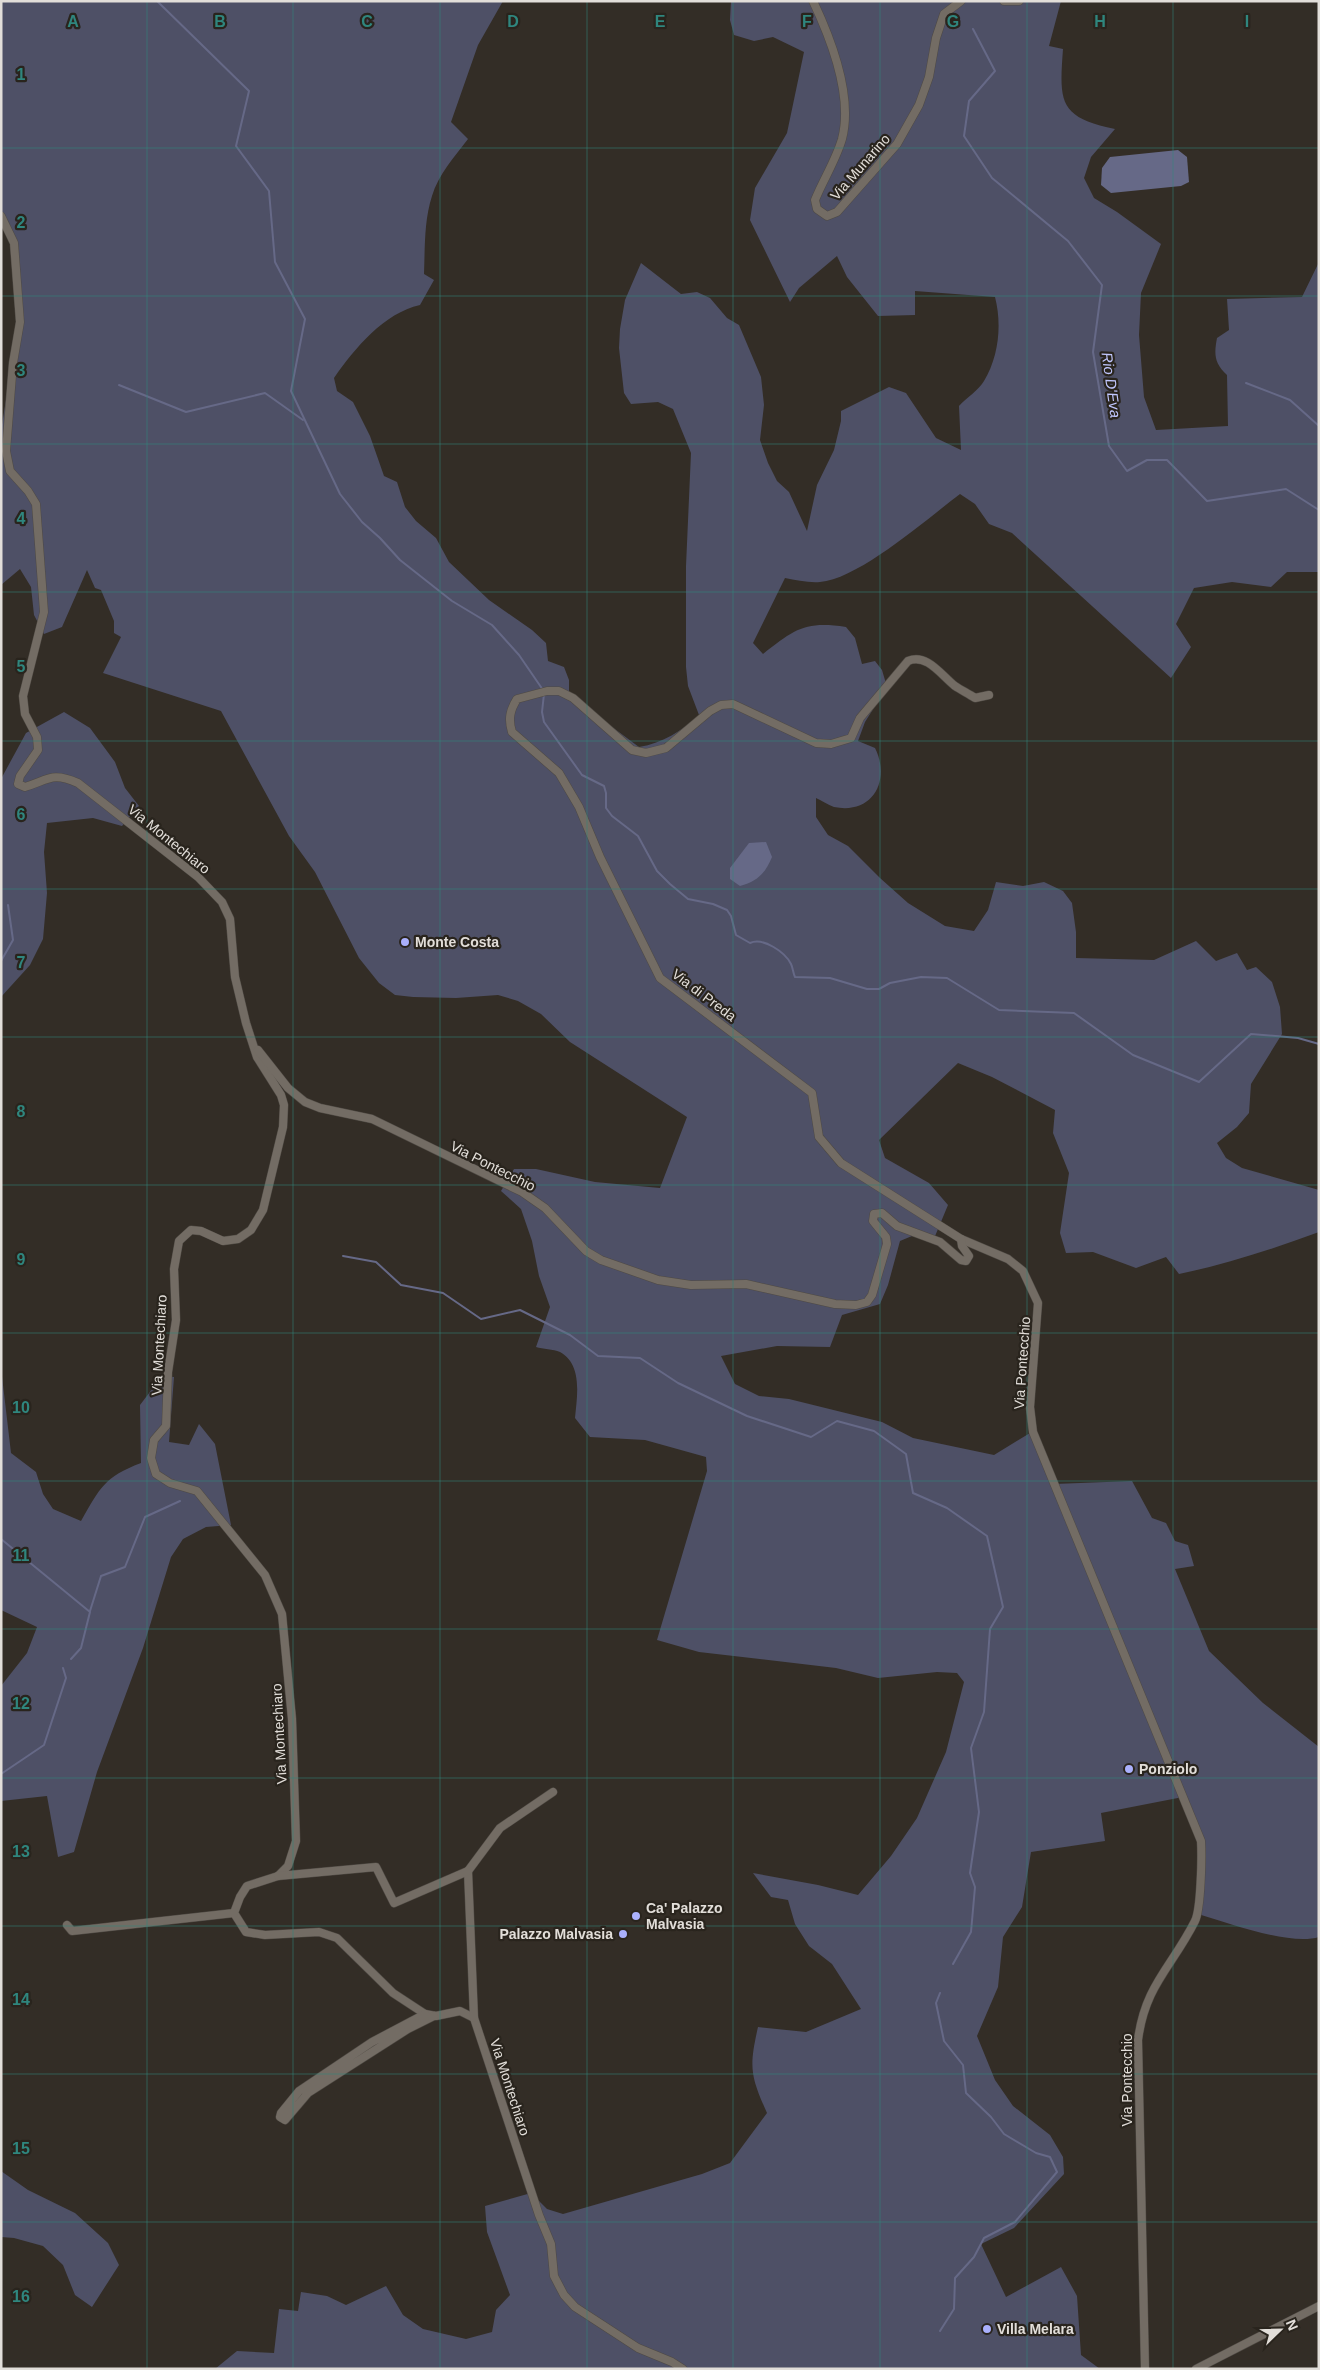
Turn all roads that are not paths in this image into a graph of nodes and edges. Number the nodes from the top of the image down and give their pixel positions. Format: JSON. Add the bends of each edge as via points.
{"nodes":[{"id":1,"x":813,"y":1,"type":"edge"},
{"id":2,"x":961,"y":1,"type":"edge"},
{"id":3,"x":1004,"y":1,"type":"edge"},
{"id":4,"x":1019,"y":1,"type":"edge"},
{"id":5,"x":1,"y":216,"type":"edge"},
{"id":6,"x":989,"y":695,"type":"dead end"},
{"id":7,"x":255,"y":1047,"type":"junction"},
{"id":8,"x":961,"y":1239,"type":"junction"},
{"id":9,"x":553,"y":1792,"type":"dead end"},
{"id":10,"x":468,"y":1871,"type":"junction"},
{"id":11,"x":278,"y":1876,"type":"junction"},
{"id":12,"x":234,"y":1913,"type":"junction"},
{"id":13,"x":67,"y":1925,"type":"dead end"},
{"id":14,"x":425,"y":2014,"type":"junction"},
{"id":15,"x":434,"y":2016,"type":"junction"},
{"id":16,"x":474,"y":2018,"type":"junction"},
{"id":17,"x":1319,"y":2306,"type":"edge"},
{"id":18,"x":683,"y":2369,"type":"edge"},
{"id":19,"x":1146,"y":2369,"type":"edge"},
{"id":20,"x":1196,"y":2369,"type":"edge"}],
"edges":[{"from":1,"to":2,"type":"street","name":"Via Munarino","via":[[826,29],[846,112],[842,140],[815,200],[817,209],[827,216],[837,212],[897,144],[919,105],[944,14]]},
{"from":3,"to":4,"type":"street"},
{"from":5,"to":7,"type":"street","name":"Via Montechiaro","via":[[14,243],[20,322],[12,363],[6,451],[10,471],[36,504],[44,612],[23,696],[25,714],[36,737],[38,750],[18,784],[25,787],[52,776],[78,783],[198,877],[222,902],[230,919],[235,977]]},
{"from":6,"to":8,"type":"street","name":"Via di Preda","via":[[976,698],[955,686],[927,661],[914,658],[860,718],[851,738],[831,744],[816,743],[734,704],[710,711],[666,748],[646,753],[632,750],[573,698],[559,691],[517,699],[509,722],[512,732],[559,773],[575,800],[660,978],[812,1094],[819,1138],[841,1163]]},
{"from":7,"to":8,"type":"street","name":"Via Pontecchio","via":[[288,1088],[305,1102],[372,1119],[522,1192],[545,1208],[586,1251],[601,1260],[658,1280],[690,1285],[746,1284],[835,1304],[856,1305],[867,1302],[872,1295],[887,1244],[886,1237],[873,1221],[874,1214],[882,1213],[897,1226],[940,1242],[966,1261],[969,1256]]},
{"from":7,"to":11,"type":"street","name":"Via Montechiaro","via":[[284,1105],[283,1127],[263,1210],[251,1230],[238,1239],[223,1241],[191,1230],[178,1241],[174,1269],[176,1320],[168,1372],[166,1426],[154,1440],[151,1458],[156,1474],[170,1483],[197,1491],[265,1574],[282,1614],[292,1719],[296,1841],[288,1866]]},
{"from":8,"to":19,"type":"street","name":"Via Pontecchio","via":[[1008,1258],[1023,1271],[1038,1303],[1030,1407],[1033,1432],[1201,1841],[1196,1919],[1152,1989],[1141,2016],[1138,2040]]},
{"from":9,"to":10,"type":"street","via":[[500,1828]]},
{"from":10,"to":11,"type":"street","via":[[394,1903],[376,1866]]},
{"from":10,"to":16,"type":"street","name":"Via Montechiaro"},
{"from":11,"to":12,"type":"street","via":[[247,1886]]},
{"from":12,"to":13,"type":"street","via":[[72,1931]]},
{"from":12,"to":14,"type":"street","via":[[246,1932],[265,1935],[320,1932],[337,1938],[393,1993]]},
{"from":14,"to":15,"type":"street"},
{"from":14,"to":15,"type":"street","via":[[372,2042],[300,2090],[280,2117],[285,2120],[308,2093],[341,2070]]},
{"from":15,"to":16,"type":"street","via":[[460,2011]]},
{"from":16,"to":18,"type":"street","name":"Via Montechiaro","via":[[551,2244],[554,2276],[564,2295],[638,2348]]},
{"from":17,"to":20,"type":"street"}]}
